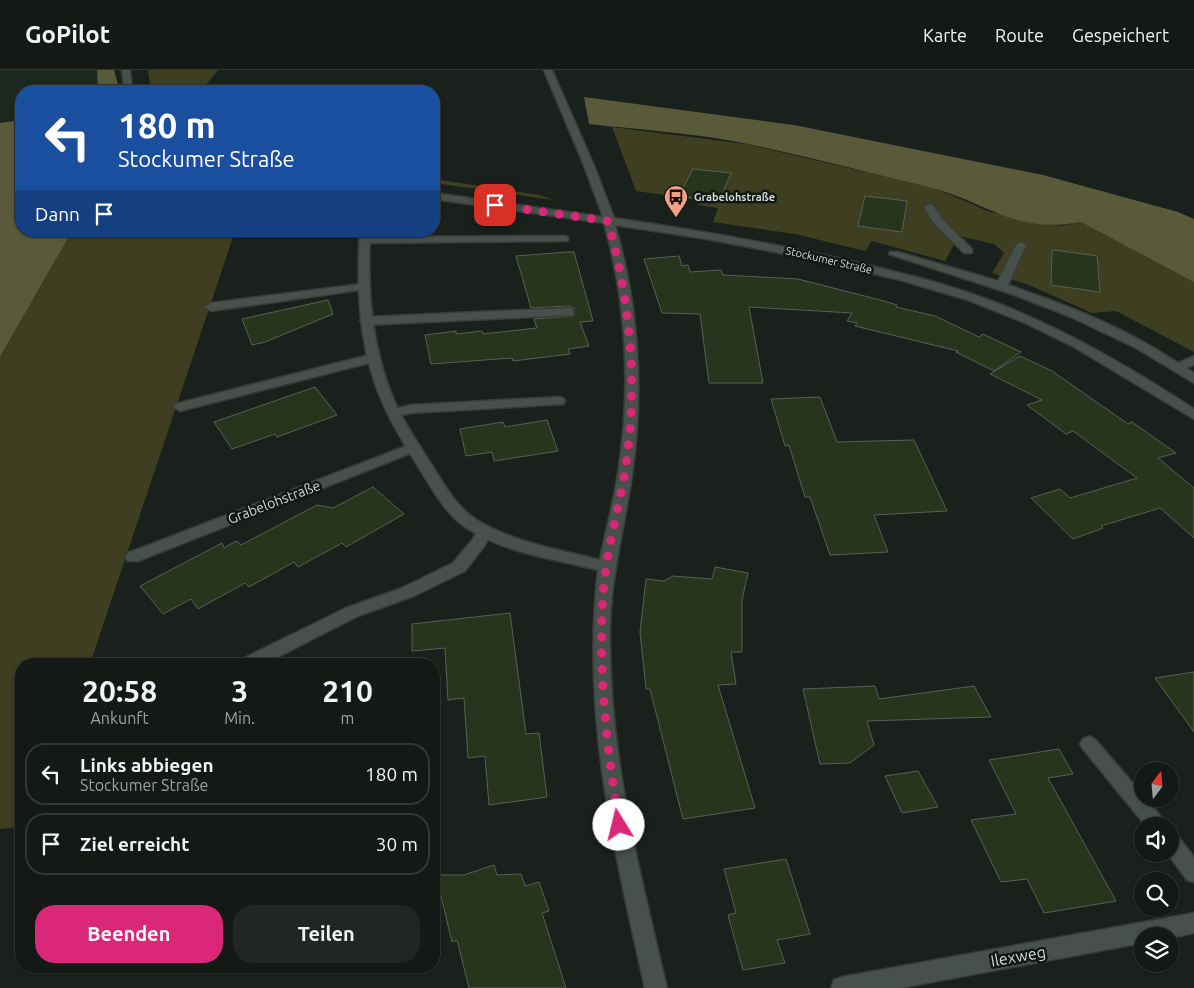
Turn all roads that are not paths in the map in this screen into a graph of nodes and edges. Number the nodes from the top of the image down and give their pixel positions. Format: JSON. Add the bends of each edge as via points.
{"nodes":[{"id":1,"x":126,"y":70,"type":"edge"},
{"id":2,"x":548,"y":70,"type":"edge"},
{"id":3,"x":127,"y":85,"type":"edge"},
{"id":4,"x":440,"y":197,"type":"edge"},
{"id":5,"x":929,"y":207,"type":"dead end"},
{"id":6,"x":608,"y":221,"type":"junction"},
{"id":7,"x":365,"y":237,"type":"edge"},
{"id":8,"x":431,"y":237,"type":"edge"},
{"id":9,"x":564,"y":239,"type":"dead end"},
{"id":10,"x":1021,"y":245,"type":"dead end"},
{"id":11,"x":894,"y":254,"type":"dead end"},
{"id":12,"x":958,"y":271,"type":"junction"},
{"id":13,"x":1002,"y":285,"type":"junction"},
{"id":14,"x":362,"y":287,"type":"junction"},
{"id":15,"x":211,"y":307,"type":"dead end"},
{"id":16,"x":569,"y":312,"type":"dead end"},
{"id":17,"x":366,"y":320,"type":"junction"},
{"id":18,"x":373,"y":358,"type":"junction"},
{"id":19,"x":1194,"y":360,"type":"edge"},
{"id":20,"x":1177,"y":368,"type":"junction"},
{"id":21,"x":1194,"y":379,"type":"edge"},
{"id":22,"x":558,"y":401,"type":"dead end"},
{"id":23,"x":180,"y":407,"type":"dead end"},
{"id":24,"x":394,"y":413,"type":"junction"},
{"id":25,"x":1194,"y":415,"type":"edge"},
{"id":26,"x":414,"y":447,"type":"junction"},
{"id":27,"x":484,"y":531,"type":"junction"},
{"id":28,"x":133,"y":557,"type":"dead end"},
{"id":29,"x":607,"y":567,"type":"junction"},
{"id":30,"x":260,"y":658,"type":"edge"},
{"id":31,"x":1089,"y":744,"type":"dead end"},
{"id":32,"x":1150,"y":817,"type":"edge"},
{"id":33,"x":1179,"y":853,"type":"edge"},
{"id":34,"x":1194,"y":873,"type":"edge"},
{"id":35,"x":1194,"y":923,"type":"edge"},
{"id":36,"x":656,"y":988,"type":"edge"},
{"id":37,"x":842,"y":988,"type":"edge"}],
"edges":[{"from":1,"to":3,"type":"street"},
{"from":2,"to":6,"type":"street"},
{"from":4,"to":6,"type":"street","name":"Stockumer Straße"},
{"from":5,"to":12,"type":"street","via":[[938,221],[971,245]]},
{"from":6,"to":25,"type":"street","name":"Stockumer Straße","via":[[837,261],[1002,309],[1090,352]]},
{"from":6,"to":29,"type":"street","via":[[620,268],[632,368],[628,455]]},
{"from":7,"to":14,"type":"street"},
{"from":8,"to":9,"type":"street"},
{"from":10,"to":13,"type":"street"},
{"from":11,"to":12,"type":"street"},
{"from":12,"to":13,"type":"street"},
{"from":13,"to":20,"type":"street","via":[[1134,341]]},
{"from":14,"to":15,"type":"street"},
{"from":14,"to":17,"type":"street"},
{"from":16,"to":17,"type":"street"},
{"from":17,"to":18,"type":"street"},
{"from":18,"to":23,"type":"street"},
{"from":18,"to":24,"type":"street"},
{"from":19,"to":20,"type":"street"},
{"from":20,"to":21,"type":"street"},
{"from":22,"to":24,"type":"street"},
{"from":24,"to":26,"type":"street"},
{"from":26,"to":27,"type":"street","via":[[442,493],[460,514]]},
{"from":26,"to":28,"type":"street","name":"Grabelohstraße"},
{"from":27,"to":29,"type":"street"},
{"from":27,"to":30,"type":"street","via":[[459,567],[408,592],[352,612]]},
{"from":29,"to":36,"type":"street","via":[[603,594],[602,687],[607,746],[619,825]]},
{"from":31,"to":32,"type":"street"},
{"from":33,"to":34,"type":"street"},
{"from":35,"to":37,"type":"street","name":"Ilexweg"}]}
